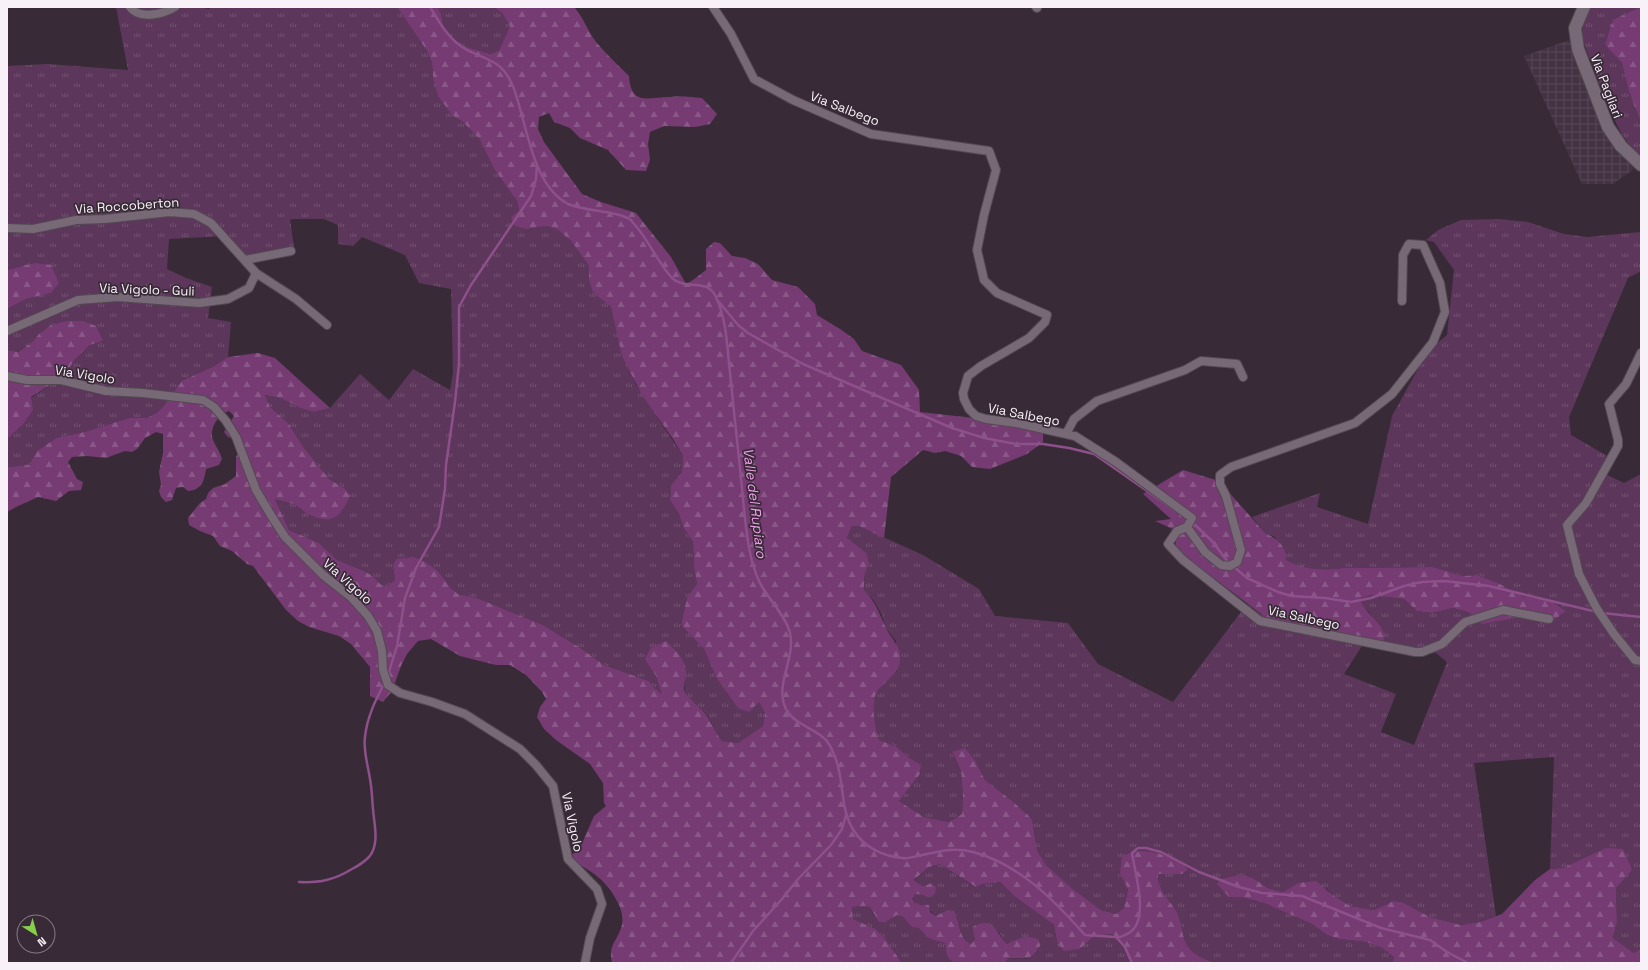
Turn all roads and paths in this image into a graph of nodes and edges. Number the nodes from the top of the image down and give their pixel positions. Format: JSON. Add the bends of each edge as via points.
{"nodes":[{"id":1,"x":130,"y":7,"type":"edge"},
{"id":2,"x":175,"y":7,"type":"edge"},
{"id":3,"x":713,"y":7,"type":"edge"},
{"id":4,"x":1584,"y":7,"type":"edge"},
{"id":5,"x":1641,"y":165,"type":"edge"},
{"id":6,"x":7,"y":228,"type":"edge"},
{"id":7,"x":290,"y":251,"type":"dead end"},
{"id":8,"x":245,"y":260,"type":"junction"},
{"id":9,"x":256,"y":273,"type":"junction"},
{"id":10,"x":1402,"y":301,"type":"dead end"},
{"id":11,"x":327,"y":326,"type":"dead end"},
{"id":12,"x":7,"y":331,"type":"edge"},
{"id":13,"x":1641,"y":353,"type":"edge"},
{"id":14,"x":10,"y":377,"type":"edge"},
{"id":15,"x":1243,"y":377,"type":"dead end"},
{"id":16,"x":1066,"y":434,"type":"junction"},
{"id":17,"x":1187,"y":527,"type":"junction"},
{"id":18,"x":1549,"y":619,"type":"dead end"},
{"id":19,"x":1641,"y":661,"type":"edge"},
{"id":20,"x":585,"y":963,"type":"edge"}],
"edges":[{"from":1,"to":2,"type":"street","via":[[132,11],[145,15],[161,13]]},
{"from":3,"to":16,"type":"street","name":"Via Salbego","via":[[731,34],[754,79],[793,100],[871,134],[989,151],[996,170],[977,250],[984,280],[997,293],[1047,315],[1045,322],[1029,338],[968,376],[963,393],[964,399],[976,416]]},
{"from":4,"to":5,"type":"street","name":"Via Pagliari","via":[[1575,28],[1578,49],[1608,127],[1621,146]]},
{"from":6,"to":8,"type":"street","name":"Via Roccoberton","via":[[33,229],[76,220],[170,212],[194,214],[211,223]]},
{"from":7,"to":8,"type":"street"},
{"from":8,"to":9,"type":"street","name":"Via Roccoberton"},
{"from":9,"to":11,"type":"street","name":"Via Roccoberton","via":[[296,299]]},
{"from":9,"to":12,"type":"street","name":"Via Vigolo - Guli","via":[[249,288],[228,299],[199,303],[118,297],[78,300]]},
{"from":10,"to":17,"type":"street","via":[[1403,255],[1409,244],[1423,245],[1440,283],[1445,312],[1433,342],[1392,394],[1355,423],[1231,467],[1220,475],[1220,484],[1228,501],[1241,550],[1234,564],[1221,565],[1205,552]]},
{"from":13,"to":19,"type":"street","via":[[1626,384],[1609,404],[1618,446],[1586,503],[1567,525],[1579,574],[1597,609],[1635,660]]},
{"from":14,"to":20,"type":"street","name":"Via Vigolo","via":[[61,380],[106,391],[203,400],[214,407],[236,437],[256,490],[285,537],[323,575],[351,597],[368,616],[377,631],[388,685],[400,693],[465,714],[520,749],[553,786],[568,859],[597,889],[602,904],[590,938]]},
{"from":15,"to":16,"type":"street","via":[[1237,364],[1201,361],[1185,370],[1097,400],[1074,420]]},
{"from":16,"to":17,"type":"street","name":"Via Salbego","via":[[1075,436],[1116,462],[1192,518]]},
{"from":17,"to":18,"type":"street","name":"Via Salbego","via":[[1177,531],[1168,544],[1183,560],[1260,621],[1422,652],[1442,644],[1465,622],[1503,610]]}]}
